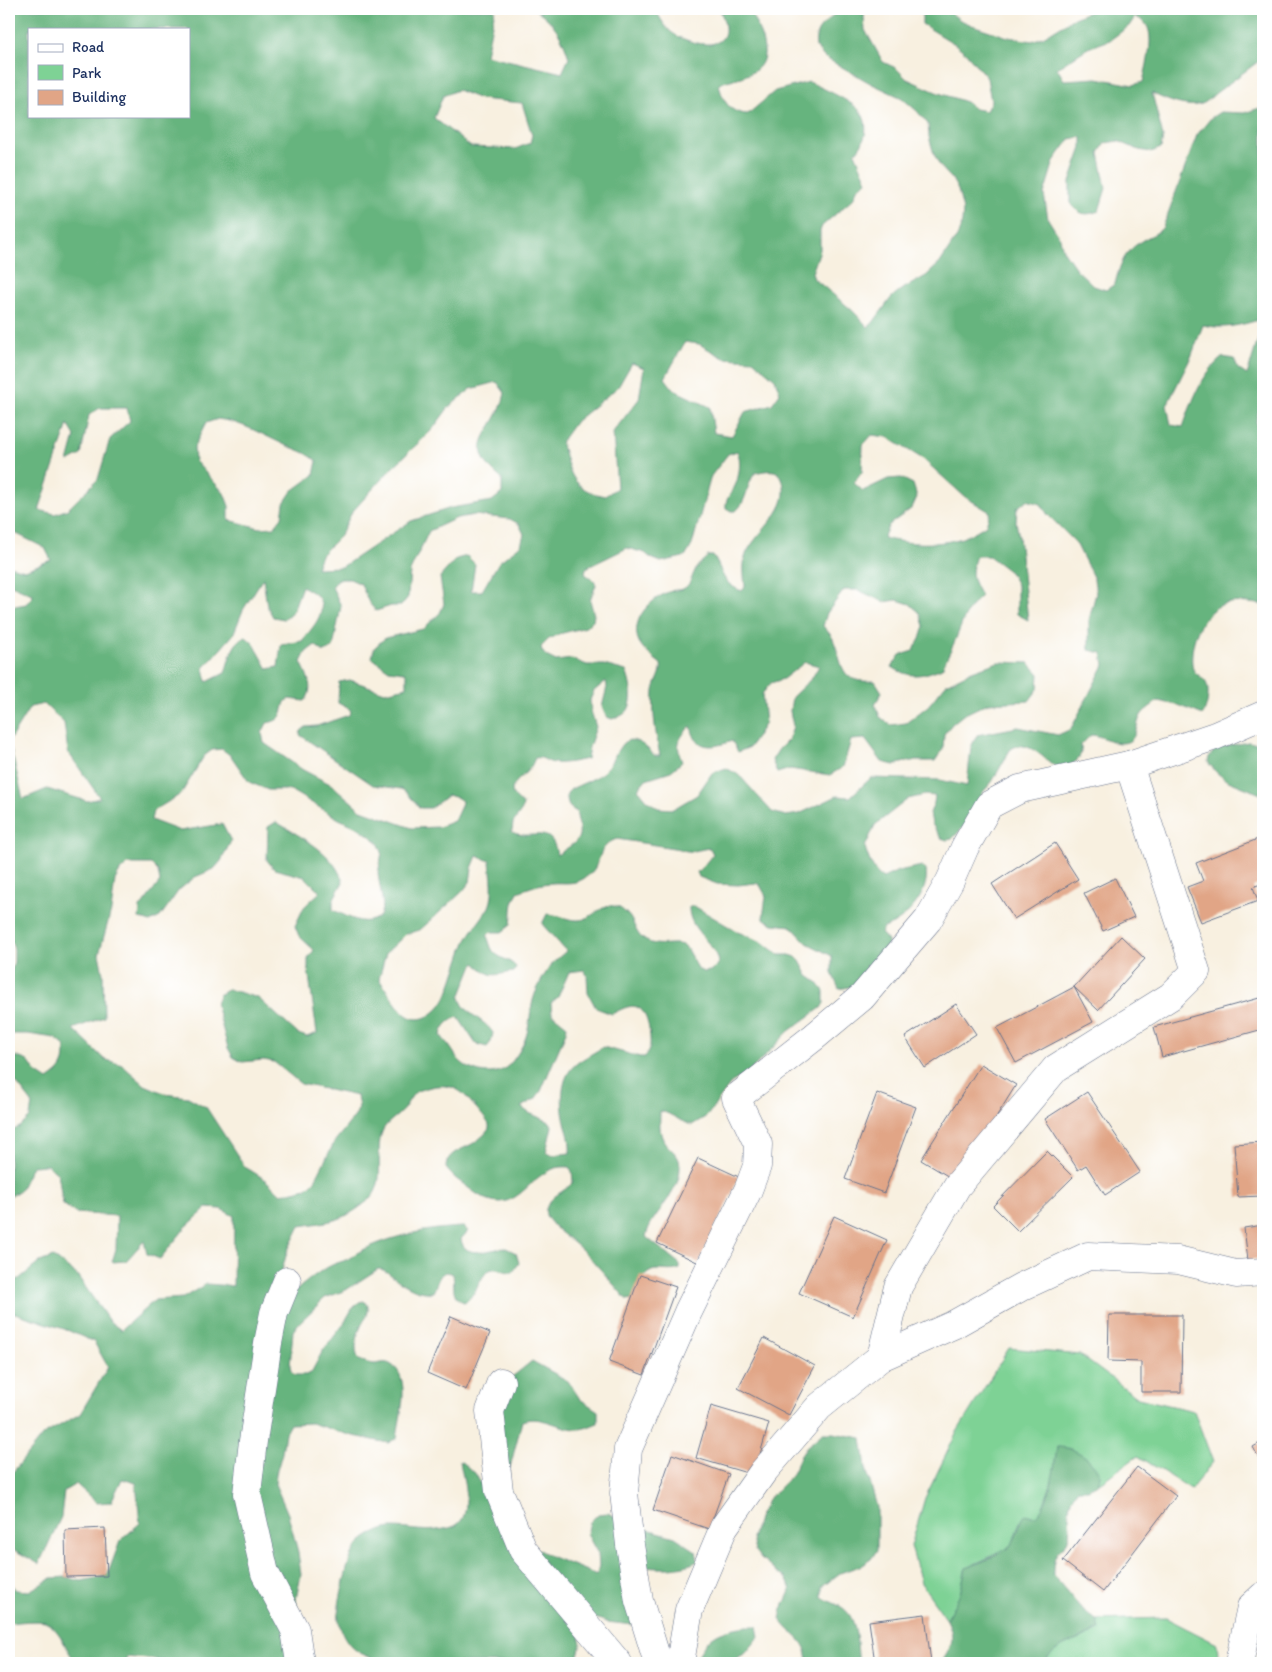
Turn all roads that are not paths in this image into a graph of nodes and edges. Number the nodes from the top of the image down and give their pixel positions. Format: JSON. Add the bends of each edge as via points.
{"nodes":[{"id":1,"x":1263,"y":715,"type":"edge"},
{"id":2,"x":1129,"y":765,"type":"junction"},
{"id":3,"x":1263,"y":1272,"type":"edge"},
{"id":4,"x":287,"y":1281,"type":"dead end"},
{"id":5,"x":881,"y":1357,"type":"junction"},
{"id":6,"x":502,"y":1382,"type":"dead end"},
{"id":7,"x":1263,"y":1596,"type":"edge"},
{"id":8,"x":300,"y":1663,"type":"edge"},
{"id":9,"x":618,"y":1663,"type":"edge"},
{"id":10,"x":658,"y":1663,"type":"edge"},
{"id":11,"x":680,"y":1663,"type":"edge"},
{"id":12,"x":1239,"y":1663,"type":"edge"}],
"edges":[{"from":1,"to":2,"type":"street","via":[[1215,736]]},
{"from":2,"to":5,"type":"street","via":[[1196,971],[1171,996],[1056,1068],[957,1186],[898,1286]]},
{"from":2,"to":10,"type":"street","via":[[1020,789],[989,805],[928,920],[862,997],[736,1098],[758,1144],[757,1166],[628,1449],[624,1493],[630,1546],[639,1601]]},
{"from":3,"to":5,"type":"street","via":[[1236,1274],[1178,1260],[1088,1256],[953,1325]]},
{"from":4,"to":8,"type":"street","via":[[274,1313],[268,1343],[248,1494],[265,1573],[295,1630]]},
{"from":5,"to":11,"type":"street","via":[[819,1407],[762,1472],[724,1527],[689,1610]]},
{"from":6,"to":9,"type":"street","via":[[490,1411],[499,1491],[516,1533],[524,1550]]},
{"from":7,"to":12,"type":"street","via":[[1251,1607]]}]}
